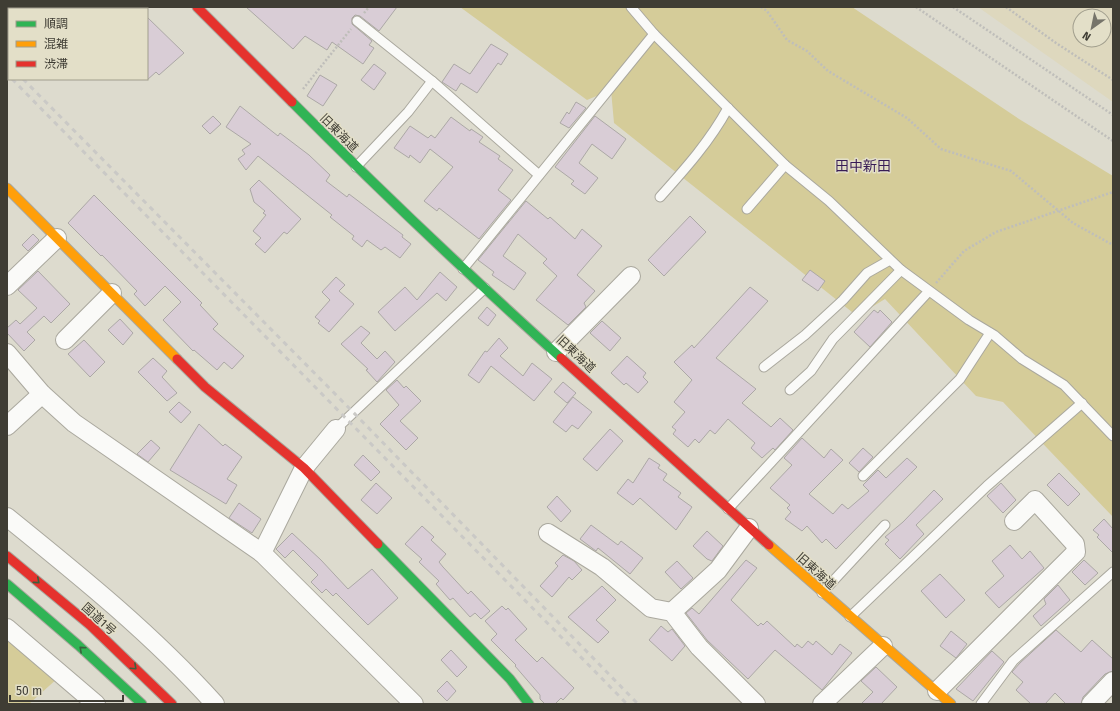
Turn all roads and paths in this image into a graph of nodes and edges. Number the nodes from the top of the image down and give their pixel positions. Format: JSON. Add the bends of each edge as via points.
{"nodes":[{"id":1,"x":197,"y":7,"type":"edge"},
{"id":2,"x":369,"y":7,"type":"edge"},
{"id":3,"x":631,"y":7,"type":"edge"},
{"id":4,"x":761,"y":7,"type":"edge"},
{"id":5,"x":916,"y":7,"type":"edge"},
{"id":6,"x":953,"y":7,"type":"edge"},
{"id":7,"x":1006,"y":7,"type":"edge"},
{"id":8,"x":357,"y":21,"type":"junction"},
{"id":9,"x":654,"y":34,"type":"junction"},
{"id":10,"x":1113,"y":80,"type":"edge"},
{"id":11,"x":432,"y":81,"type":"junction"},
{"id":12,"x":291,"y":101,"type":"junction"},
{"id":13,"x":728,"y":108,"type":"junction"},
{"id":14,"x":1113,"y":115,"type":"edge"},
{"id":15,"x":1113,"y":141,"type":"edge"},
{"id":16,"x":785,"y":165,"type":"junction"},
{"id":17,"x":356,"y":168,"type":"junction"},
{"id":18,"x":539,"y":175,"type":"junction"},
{"id":19,"x":7,"y":188,"type":"edge"},
{"id":20,"x":1113,"y":192,"type":"edge"},
{"id":21,"x":660,"y":196,"type":"dead end"},
{"id":22,"x":747,"y":209,"type":"dead end"},
{"id":23,"x":1056,"y":210,"type":"junction"},
{"id":24,"x":56,"y":238,"type":"junction"},
{"id":25,"x":1113,"y":245,"type":"edge"},
{"id":26,"x":890,"y":260,"type":"junction"},
{"id":27,"x":463,"y":269,"type":"junction"},
{"id":28,"x":901,"y":270,"type":"junction"},
{"id":29,"x":631,"y":276,"type":"dead end"},
{"id":30,"x":7,"y":286,"type":"edge"},
{"id":31,"x":485,"y":288,"type":"junction"},
{"id":32,"x":929,"y":291,"type":"junction"},
{"id":33,"x":112,"y":293,"type":"junction"},
{"id":34,"x":990,"y":333,"type":"junction"},
{"id":35,"x":65,"y":340,"type":"dead end"},
{"id":36,"x":556,"y":352,"type":"junction"},
{"id":37,"x":7,"y":353,"type":"edge"},
{"id":38,"x":764,"y":367,"type":"dead end"},
{"id":39,"x":790,"y":390,"type":"dead end"},
{"id":40,"x":42,"y":394,"type":"junction"},
{"id":41,"x":1082,"y":403,"type":"junction"},
{"id":42,"x":7,"y":426,"type":"edge"},
{"id":43,"x":336,"y":429,"type":"joint"},
{"id":44,"x":1113,"y":436,"type":"edge"},
{"id":45,"x":304,"y":468,"type":"junction"},
{"id":46,"x":863,"y":476,"type":"dead end"},
{"id":47,"x":728,"y":509,"type":"junction"},
{"id":48,"x":7,"y":517,"type":"edge"},
{"id":49,"x":1014,"y":521,"type":"dead end"},
{"id":50,"x":885,"y":525,"type":"dead end"},
{"id":51,"x":749,"y":528,"type":"junction"},
{"id":52,"x":548,"y":532,"type":"dead end"},
{"id":53,"x":262,"y":553,"type":"junction"},
{"id":54,"x":7,"y":556,"type":"edge"},
{"id":55,"x":1113,"y":572,"type":"edge"},
{"id":56,"x":7,"y":584,"type":"edge"},
{"id":57,"x":822,"y":593,"type":"junction"},
{"id":58,"x":672,"y":612,"type":"junction"},
{"id":59,"x":850,"y":617,"type":"junction"},
{"id":60,"x":7,"y":628,"type":"edge"},
{"id":61,"x":883,"y":646,"type":"junction"},
{"id":62,"x":1113,"y":681,"type":"edge"},
{"id":63,"x":937,"y":691,"type":"junction"},
{"id":64,"x":405,"y":701,"type":"edge"},
{"id":65,"x":96,"y":704,"type":"edge"},
{"id":66,"x":142,"y":704,"type":"edge"},
{"id":67,"x":172,"y":704,"type":"edge"},
{"id":68,"x":215,"y":704,"type":"edge"},
{"id":69,"x":529,"y":704,"type":"edge"},
{"id":70,"x":756,"y":704,"type":"edge"},
{"id":71,"x":822,"y":704,"type":"edge"},
{"id":72,"x":951,"y":704,"type":"edge"},
{"id":73,"x":981,"y":704,"type":"edge"},
{"id":74,"x":1091,"y":704,"type":"edge"}],
"edges":[{"from":1,"to":12,"type":"main road","name":"旧東海道"},
{"from":2,"to":8,"type":"path"},
{"from":3,"to":9,"type":"lane"},
{"from":4,"to":23,"type":"path","via":[[767,11],[787,40],[807,51],[828,72],[907,118],[941,149],[1011,171]]},
{"from":5,"to":15,"type":"path"},
{"from":6,"to":14,"type":"path"},
{"from":7,"to":10,"type":"path"},
{"from":8,"to":11,"type":"lane"},
{"from":8,"to":12,"type":"path"},
{"from":9,"to":13,"type":"lane"},
{"from":9,"to":18,"type":"lane"},
{"from":11,"to":17,"type":"lane","via":[[408,112]]},
{"from":11,"to":18,"type":"lane"},
{"from":12,"to":17,"type":"main road","name":"旧東海道"},
{"from":13,"to":16,"type":"lane"},
{"from":13,"to":21,"type":"lane","via":[[698,155]]},
{"from":16,"to":22,"type":"lane"},
{"from":16,"to":26,"type":"lane","via":[[829,202]]},
{"from":17,"to":27,"type":"main road","name":"旧東海道"},
{"from":18,"to":27,"type":"lane"},
{"from":19,"to":24,"type":"main road"},
{"from":20,"to":23,"type":"path"},
{"from":23,"to":25,"type":"path","via":[[1073,223]]},
{"from":23,"to":32,"type":"path","via":[[996,232],[964,250]]},
{"from":24,"to":30,"type":"street"},
{"from":24,"to":33,"type":"main road"},
{"from":26,"to":28,"type":"lane"},
{"from":26,"to":38,"type":"lane","via":[[867,273],[827,315]]},
{"from":27,"to":31,"type":"main road","name":"旧東海道"},
{"from":28,"to":32,"type":"lane"},
{"from":28,"to":39,"type":"lane","via":[[833,339],[811,371]]},
{"from":29,"to":36,"type":"street"},
{"from":31,"to":36,"type":"main road","name":"旧東海道"},
{"from":31,"to":43,"type":"lane"},
{"from":32,"to":34,"type":"lane"},
{"from":32,"to":47,"type":"lane"},
{"from":33,"to":35,"type":"street"},
{"from":33,"to":45,"type":"main road","via":[[205,387]]},
{"from":34,"to":41,"type":"lane","via":[[1022,359],[1064,385]]},
{"from":34,"to":46,"type":"lane","via":[[960,379]]},
{"from":36,"to":47,"type":"main road","name":"旧東海道"},
{"from":37,"to":40,"type":"street"},
{"from":40,"to":42,"type":"street"},
{"from":40,"to":53,"type":"street","via":[[74,423]]},
{"from":41,"to":44,"type":"lane"},
{"from":41,"to":59,"type":"lane","via":[[987,486]]},
{"from":43,"to":45,"type":"street"},
{"from":45,"to":53,"type":"street"},
{"from":45,"to":69,"type":"main road","via":[[510,679]]},
{"from":47,"to":51,"type":"main road","name":"旧東海道"},
{"from":48,"to":68,"type":"street","via":[[143,631]]},
{"from":49,"to":63,"type":"street","via":[[1035,500],[1075,544],[1076,552]]},
{"from":50,"to":57,"type":"lane"},
{"from":51,"to":57,"type":"main road","name":"旧東海道"},
{"from":51,"to":58,"type":"street","via":[[718,570]]},
{"from":52,"to":58,"type":"street","via":[[602,567],[651,608]]},
{"from":53,"to":64,"type":"street"},
{"from":54,"to":67,"type":"main road","name":"国道1号","one_way":true,"via":[[90,625]]},
{"from":55,"to":73,"type":"lane","via":[[1013,661]]},
{"from":66,"to":56,"type":"main road","one_way":true},
{"from":57,"to":59,"type":"main road","name":"旧東海道"},
{"from":58,"to":70,"type":"street","via":[[699,646]]},
{"from":59,"to":61,"type":"main road","name":"旧東海道"},
{"from":60,"to":65,"type":"street"},
{"from":61,"to":63,"type":"main road","name":"旧東海道"},
{"from":61,"to":71,"type":"street"},
{"from":62,"to":74,"type":"street"},
{"from":63,"to":72,"type":"main road","name":"旧東海道"}]}
